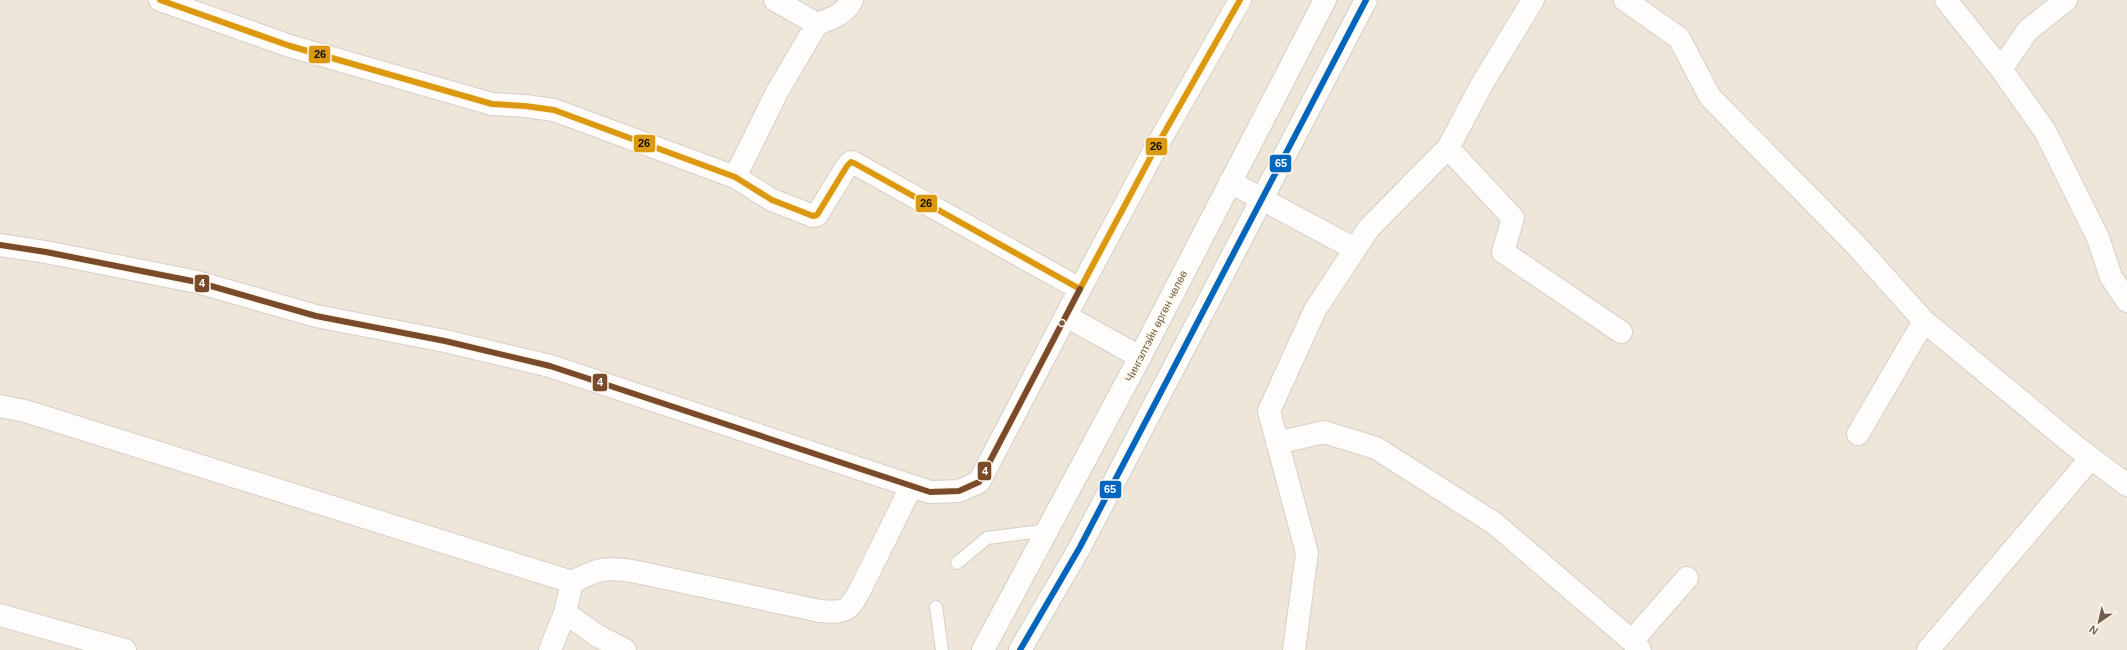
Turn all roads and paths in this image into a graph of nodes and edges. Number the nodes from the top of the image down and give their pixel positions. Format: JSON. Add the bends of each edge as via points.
{"nodes":[{"id":1,"x":160,"y":0,"type":"edge"},
{"id":2,"x":775,"y":0,"type":"edge"},
{"id":3,"x":852,"y":0,"type":"edge"},
{"id":4,"x":1240,"y":0,"type":"edge"},
{"id":5,"x":1325,"y":0,"type":"edge"},
{"id":6,"x":1366,"y":0,"type":"edge"},
{"id":7,"x":1533,"y":0,"type":"edge"},
{"id":8,"x":1625,"y":0,"type":"edge"},
{"id":9,"x":1946,"y":0,"type":"edge"},
{"id":10,"x":2066,"y":0,"type":"edge"},
{"id":11,"x":817,"y":24,"type":"junction"},
{"id":12,"x":2001,"y":69,"type":"junction"},
{"id":13,"x":1448,"y":148,"type":"junction"},
{"id":14,"x":735,"y":177,"type":"junction"},
{"id":15,"x":1230,"y":182,"type":"junction"},
{"id":16,"x":1262,"y":198,"type":"junction"},
{"id":17,"x":0,"y":245,"type":"edge"},
{"id":18,"x":1356,"y":249,"type":"junction"},
{"id":19,"x":1080,"y":289,"type":"junction"},
{"id":20,"x":2127,"y":301,"type":"edge"},
{"id":21,"x":1066,"y":316,"type":"junction"},
{"id":22,"x":1924,"y":321,"type":"junction"},
{"id":23,"x":1621,"y":332,"type":"dead end"},
{"id":24,"x":1140,"y":357,"type":"junction"},
{"id":25,"x":0,"y":406,"type":"edge"},
{"id":26,"x":1858,"y":434,"type":"dead end"},
{"id":27,"x":1278,"y":444,"type":"junction"},
{"id":28,"x":2091,"y":458,"type":"junction"},
{"id":29,"x":2127,"y":485,"type":"edge"},
{"id":30,"x":911,"y":487,"type":"junction"},
{"id":31,"x":1048,"y":530,"type":"junction"},
{"id":32,"x":957,"y":563,"type":"dead end"},
{"id":33,"x":1686,"y":578,"type":"dead end"},
{"id":34,"x":572,"y":582,"type":"junction"},
{"id":35,"x":936,"y":607,"type":"dead end"},
{"id":36,"x":565,"y":613,"type":"junction"},
{"id":37,"x":0,"y":615,"type":"edge"},
{"id":38,"x":1636,"y":645,"type":"edge"},
{"id":39,"x":125,"y":650,"type":"edge"},
{"id":40,"x":550,"y":650,"type":"edge"},
{"id":41,"x":625,"y":650,"type":"edge"},
{"id":42,"x":942,"y":650,"type":"edge"},
{"id":43,"x":983,"y":650,"type":"edge"},
{"id":44,"x":1020,"y":650,"type":"edge"},
{"id":45,"x":1294,"y":650,"type":"edge"},
{"id":46,"x":1928,"y":650,"type":"edge"}],
"edges":[{"from":1,"to":14,"type":"street","via":[[290,46],[492,104],[554,110]]},
{"from":2,"to":11,"type":"street"},
{"from":3,"to":11,"type":"street","via":[[848,7],[832,18]]},
{"from":4,"to":19,"type":"street","via":[[1155,149]]},
{"from":5,"to":15,"type":"street","name":"Чингэлтэйн өргөн чөлөө"},
{"from":6,"to":16,"type":"street"},
{"from":7,"to":13,"type":"street","via":[[1482,84]]},
{"from":8,"to":22,"type":"street","via":[[1679,38],[1710,97],[1855,244]]},
{"from":9,"to":12,"type":"street"},
{"from":10,"to":12,"type":"street","via":[[2028,30]]},
{"from":11,"to":14,"type":"street","via":[[777,92]]},
{"from":12,"to":20,"type":"street","via":[[2045,131],[2098,238],[2111,277]]},
{"from":13,"to":18,"type":"street","via":[[1369,228]]},
{"from":13,"to":23,"type":"street","via":[[1513,218],[1503,252]]},
{"from":14,"to":19,"type":"street","via":[[772,200],[812,216],[817,215],[847,166],[854,162]]},
{"from":15,"to":16,"type":"street"},
{"from":15,"to":24,"type":"street","name":"Чингэлтэйн өргөн чөлөө"},
{"from":16,"to":18,"type":"street"},
{"from":16,"to":44,"type":"street","via":[[1080,547]]},
{"from":17,"to":30,"type":"street","via":[[197,282],[316,316],[445,341],[550,366]]},
{"from":18,"to":27,"type":"street","via":[[1314,310],[1269,411]]},
{"from":19,"to":21,"type":"street"},
{"from":21,"to":24,"type":"street"},
{"from":21,"to":30,"type":"street","via":[[979,482],[959,491],[930,492]]},
{"from":22,"to":26,"type":"street"},
{"from":22,"to":28,"type":"street"},
{"from":24,"to":31,"type":"street","name":"Чингэлтэйн өргөн чөлөө"},
{"from":25,"to":34,"type":"street","via":[[33,413]]},
{"from":27,"to":38,"type":"street","via":[[1324,432],[1376,448],[1494,523]]},
{"from":27,"to":45,"type":"street","via":[[1307,553]]},
{"from":28,"to":29,"type":"street"},
{"from":28,"to":46,"type":"street"},
{"from":30,"to":34,"type":"street","via":[[851,606],[840,612],[820,611],[608,568],[594,571]]},
{"from":31,"to":32,"type":"lane","via":[[987,538]]},
{"from":31,"to":43,"type":"street","name":"Чингэлтэйн өргөн чөлөө"},
{"from":33,"to":38,"type":"street"},
{"from":34,"to":36,"type":"street"},
{"from":35,"to":42,"type":"lane"},
{"from":36,"to":40,"type":"street"},
{"from":36,"to":41,"type":"street","via":[[598,636]]},
{"from":37,"to":39,"type":"street"}]}
